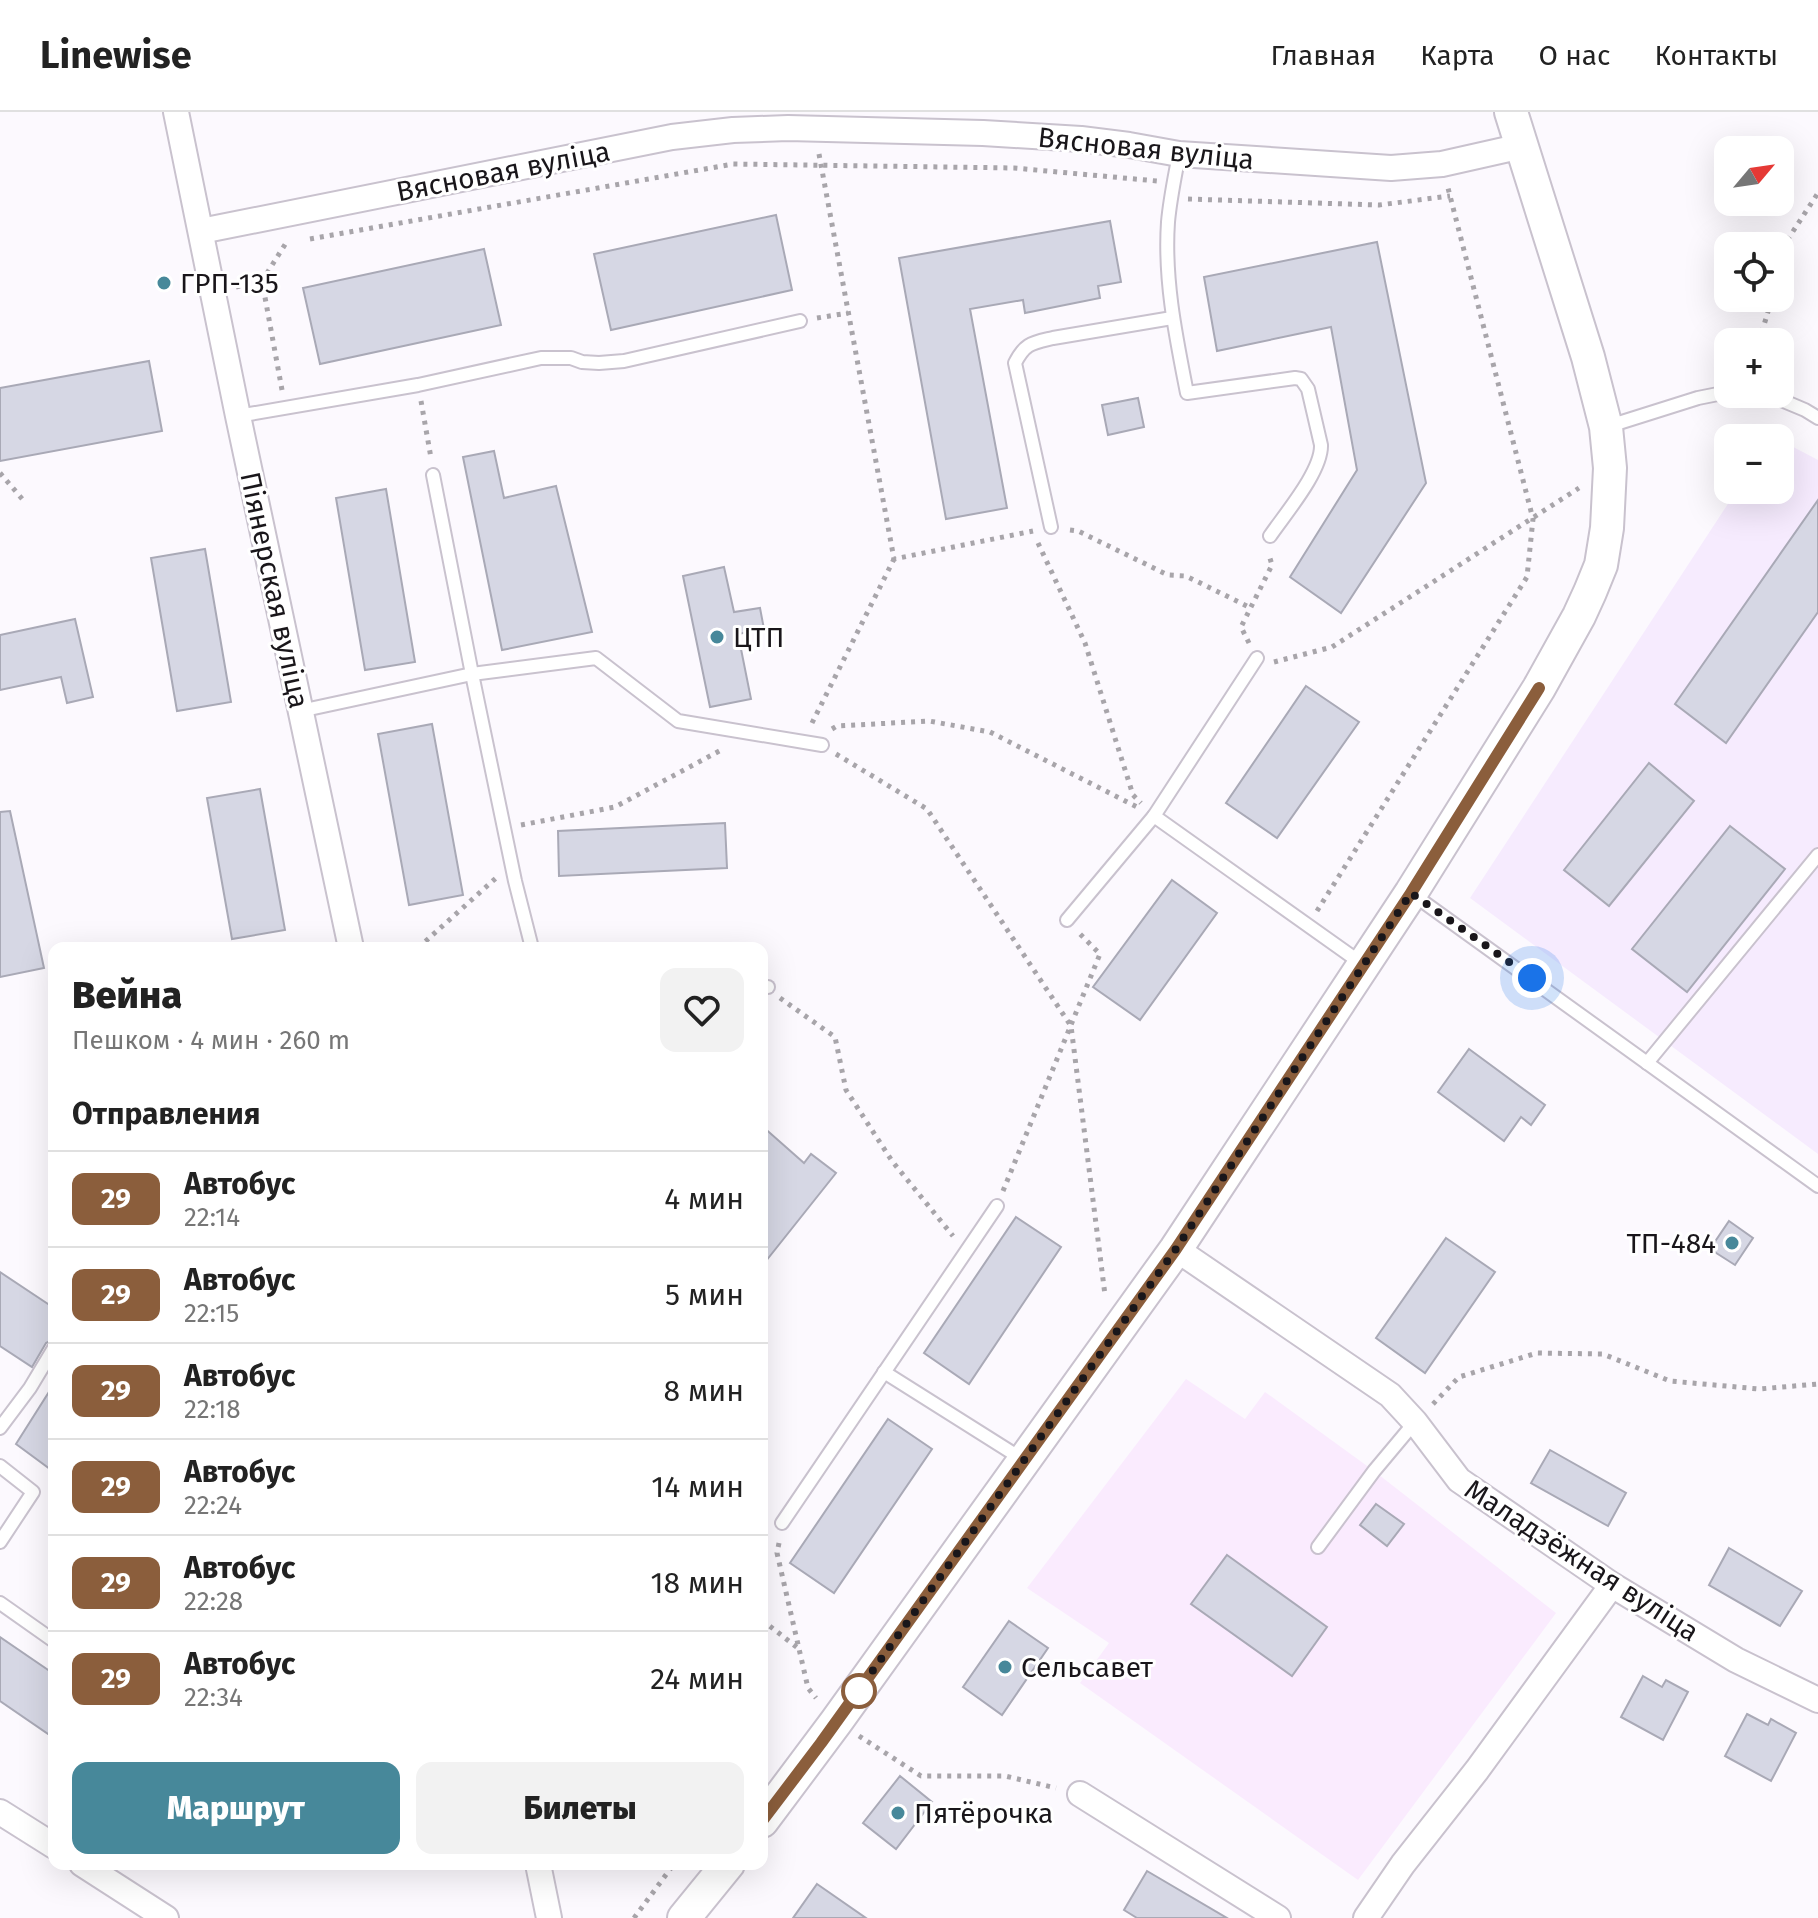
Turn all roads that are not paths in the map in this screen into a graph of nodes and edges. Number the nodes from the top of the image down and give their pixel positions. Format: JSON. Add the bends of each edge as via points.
{"nodes":[{"id":1,"x":176,"y":112,"type":"edge"},
{"id":2,"x":1511,"y":112,"type":"edge"},
{"id":3,"x":1522,"y":146,"type":"junction"},
{"id":4,"x":1179,"y":154,"type":"junction"},
{"id":5,"x":201,"y":231,"type":"junction"},
{"id":6,"x":1172,"y":318,"type":"junction"},
{"id":7,"x":800,"y":321,"type":"road end"},
{"id":8,"x":1714,"y":395,"type":"edge"},
{"id":9,"x":1794,"y":405,"type":"edge"},
{"id":10,"x":238,"y":416,"type":"junction"},
{"id":11,"x":1818,"y":418,"type":"edge"},
{"id":12,"x":1606,"y":427,"type":"junction"},
{"id":13,"x":433,"y":475,"type":"road end"},
{"id":14,"x":1051,"y":527,"type":"road end"},
{"id":15,"x":1270,"y":536,"type":"dead end"},
{"id":16,"x":1253,"y":663,"type":"road end"},
{"id":17,"x":472,"y":674,"type":"junction"},
{"id":18,"x":300,"y":711,"type":"junction"},
{"id":19,"x":822,"y":745,"type":"road end"},
{"id":20,"x":1154,"y":816,"type":"junction"},
{"id":21,"x":1818,"y":855,"type":"edge"},
{"id":22,"x":1411,"y":893,"type":"junction"},
{"id":23,"x":1067,"y":920,"type":"road end"},
{"id":24,"x":350,"y":942,"type":"edge"},
{"id":25,"x":531,"y":942,"type":"edge"},
{"id":26,"x":1364,"y":965,"type":"junction"},
{"id":27,"x":1647,"y":1063,"type":"junction"},
{"id":28,"x":1818,"y":1186,"type":"edge"},
{"id":29,"x":997,"y":1206,"type":"road end"},
{"id":30,"x":1176,"y":1249,"type":"junction"},
{"id":31,"x":48,"y":1358,"type":"edge"},
{"id":32,"x":884,"y":1372,"type":"junction"},
{"id":33,"x":1415,"y":1422,"type":"junction"},
{"id":34,"x":0,"y":1428,"type":"edge"},
{"id":35,"x":1025,"y":1461,"type":"junction"},
{"id":36,"x":0,"y":1466,"type":"edge"},
{"id":37,"x":782,"y":1523,"type":"road end"},
{"id":38,"x":0,"y":1542,"type":"edge"},
{"id":39,"x":1318,"y":1547,"type":"dead end"},
{"id":40,"x":1612,"y":1585,"type":"junction"},
{"id":41,"x":0,"y":1603,"type":"edge"},
{"id":42,"x":48,"y":1637,"type":"edge"},
{"id":43,"x":1818,"y":1700,"type":"edge"},
{"id":44,"x":1080,"y":1794,"type":"road end"},
{"id":45,"x":0,"y":1812,"type":"edge"},
{"id":46,"x":768,"y":1813,"type":"edge"},
{"id":47,"x":48,"y":1842,"type":"edge"},
{"id":48,"x":91,"y":1870,"type":"edge"},
{"id":49,"x":539,"y":1870,"type":"edge"},
{"id":50,"x":723,"y":1870,"type":"edge"},
{"id":51,"x":166,"y":1918,"type":"edge"},
{"id":52,"x":549,"y":1918,"type":"edge"},
{"id":53,"x":684,"y":1918,"type":"edge"},
{"id":54,"x":1278,"y":1918,"type":"edge"},
{"id":55,"x":1366,"y":1918,"type":"edge"}],
"edges":[{"from":1,"to":5,"type":"street","name":"Піянерская вуліца"},
{"from":2,"to":3,"type":"street"},
{"from":3,"to":4,"type":"street","name":"Вясновая вуліца","via":[[1442,164],[1391,168]]},
{"from":3,"to":12,"type":"street"},
{"from":4,"to":5,"type":"street","name":"Вясновая вуліца","via":[[1081,139],[983,133],[733,130],[672,137]]},
{"from":4,"to":6,"type":"lane","via":[[1168,221]]},
{"from":5,"to":10,"type":"street","name":"Піянерская вуліца"},
{"from":6,"to":14,"type":"lane","via":[[1053,338],[1022,350],[1015,363]]},
{"from":6,"to":15,"type":"lane","via":[[1187,393],[1295,378],[1308,389],[1322,454]]},
{"from":7,"to":10,"type":"lane","via":[[624,361],[541,358]]},
{"from":8,"to":12,"type":"lane"},
{"from":9,"to":11,"type":"lane"},
{"from":10,"to":18,"type":"street","name":"Піянерская вуліца"},
{"from":12,"to":22,"type":"street","via":[[1607,528],[1597,576],[1539,688]]},
{"from":13,"to":17,"type":"lane"},
{"from":16,"to":20,"type":"lane"},
{"from":17,"to":18,"type":"lane"},
{"from":17,"to":19,"type":"lane","via":[[596,658],[678,721]]},
{"from":17,"to":25,"type":"lane"},
{"from":18,"to":24,"type":"street","name":"Піянерская вуліца"},
{"from":20,"to":23,"type":"lane"},
{"from":20,"to":26,"type":"lane"},
{"from":21,"to":27,"type":"lane"},
{"from":22,"to":26,"type":"street"},
{"from":22,"to":27,"type":"lane"},
{"from":26,"to":30,"type":"street"},
{"from":27,"to":28,"type":"lane"},
{"from":29,"to":32,"type":"lane"},
{"from":30,"to":33,"type":"street","name":"Маладзёжная вуліца","via":[[1390,1395]]},
{"from":30,"to":35,"type":"street"},
{"from":31,"to":34,"type":"lane"},
{"from":32,"to":35,"type":"lane"},
{"from":32,"to":37,"type":"lane"},
{"from":33,"to":39,"type":"lane"},
{"from":33,"to":40,"type":"street","name":"Маладзёжная вуліца","via":[[1459,1480]]},
{"from":35,"to":46,"type":"street"},
{"from":36,"to":38,"type":"lane","via":[[33,1492]]},
{"from":40,"to":43,"type":"street","name":"Маладзёжная вуліца","via":[[1736,1660]]},
{"from":40,"to":55,"type":"street"},
{"from":41,"to":42,"type":"lane"},
{"from":44,"to":54,"type":"street"},
{"from":45,"to":47,"type":"street"},
{"from":48,"to":51,"type":"street"},
{"from":49,"to":52,"type":"street"},
{"from":50,"to":53,"type":"street"}]}
